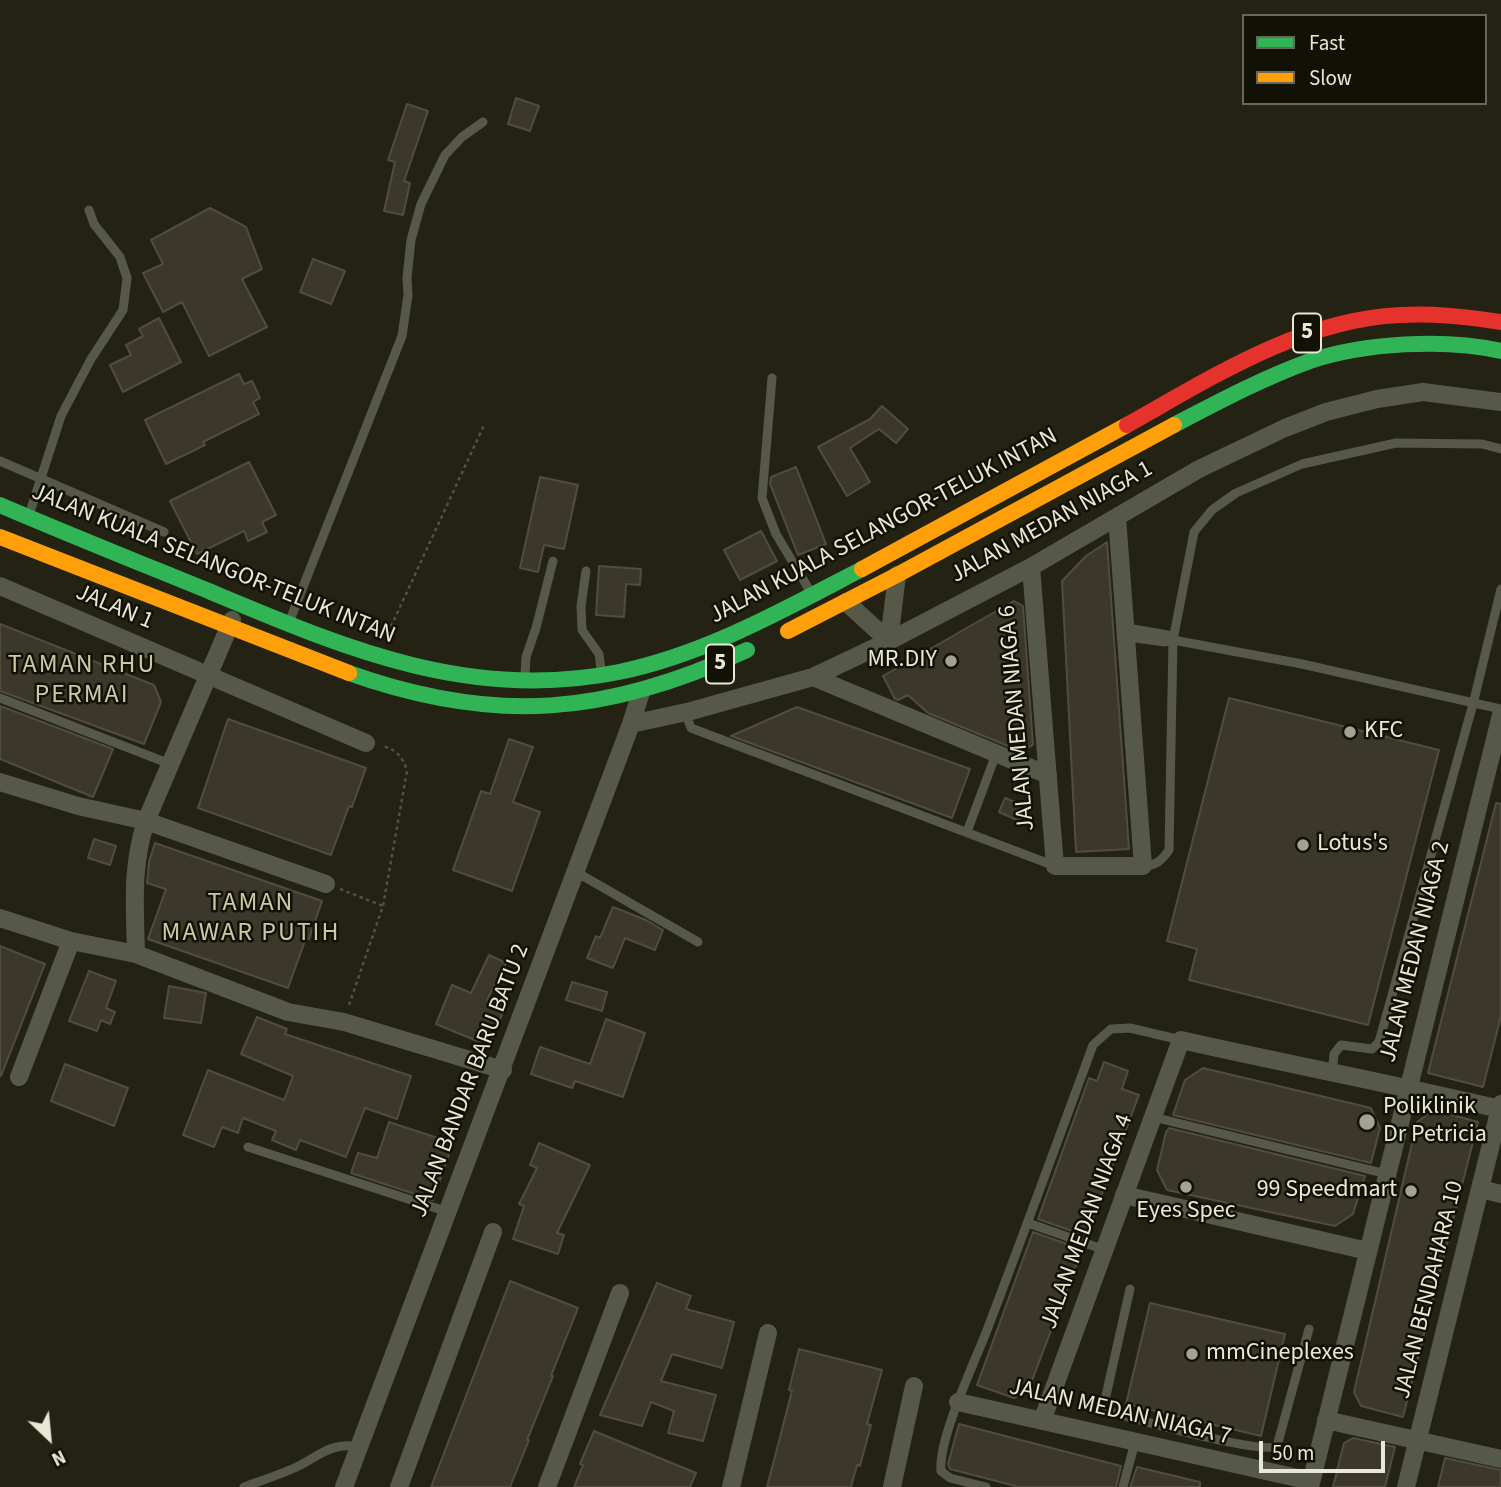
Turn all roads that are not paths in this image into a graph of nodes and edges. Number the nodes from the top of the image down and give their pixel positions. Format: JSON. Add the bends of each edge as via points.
{"nodes":[{"id":1,"x":482,"y":122,"type":"dead end"},
{"id":2,"x":89,"y":210,"type":"dead end"},
{"id":3,"x":1501,"y":322,"type":"edge"},
{"id":4,"x":1501,"y":351,"type":"edge"},
{"id":5,"x":772,"y":378,"type":"dead end"},
{"id":6,"x":1501,"y":402,"type":"edge"},
{"id":7,"x":1501,"y":449,"type":"edge"},
{"id":8,"x":0,"y":461,"type":"edge"},
{"id":9,"x":41,"y":479,"type":"junction"},
{"id":10,"x":0,"y":505,"type":"edge"},
{"id":11,"x":28,"y":517,"type":"junction"},
{"id":12,"x":1117,"y":517,"type":"junction"},
{"id":13,"x":164,"y":532,"type":"dead end"},
{"id":14,"x":0,"y":537,"type":"edge"},
{"id":15,"x":553,"y":561,"type":"dead end"},
{"id":16,"x":1031,"y":567,"type":"junction"},
{"id":17,"x":586,"y":571,"type":"dead end"},
{"id":18,"x":897,"y":575,"type":"junction"},
{"id":19,"x":0,"y":586,"type":"edge"},
{"id":20,"x":1501,"y":589,"type":"edge"},
{"id":21,"x":812,"y":595,"type":"junction"},
{"id":22,"x":846,"y":603,"type":"junction"},
{"id":23,"x":240,"y":604,"type":"junction"},
{"id":24,"x":288,"y":624,"type":"junction"},
{"id":25,"x":228,"y":627,"type":"junction"},
{"id":26,"x":1127,"y":632,"type":"junction"},
{"id":27,"x":1173,"y":640,"type":"junction"},
{"id":28,"x":888,"y":641,"type":"junction"},
{"id":29,"x":601,"y":674,"type":"junction"},
{"id":30,"x":208,"y":675,"type":"junction"},
{"id":31,"x":813,"y":677,"type":"junction"},
{"id":32,"x":525,"y":680,"type":"junction"},
{"id":33,"x":641,"y":692,"type":"junction"},
{"id":34,"x":0,"y":698,"type":"edge"},
{"id":35,"x":1473,"y":704,"type":"junction"},
{"id":36,"x":1501,"y":709,"type":"edge"},
{"id":37,"x":691,"y":711,"type":"junction"},
{"id":38,"x":1501,"y":715,"type":"edge"},
{"id":39,"x":631,"y":724,"type":"junction"},
{"id":40,"x":366,"y":743,"type":"road end"},
{"id":41,"x":996,"y":754,"type":"junction"},
{"id":42,"x":1496,"y":758,"type":"edge"},
{"id":43,"x":170,"y":764,"type":"junction"},
{"id":44,"x":1048,"y":775,"type":"junction"},
{"id":45,"x":0,"y":782,"type":"edge"},
{"id":46,"x":146,"y":821,"type":"junction"},
{"id":47,"x":967,"y":832,"type":"junction"},
{"id":48,"x":1055,"y":866,"type":"junction"},
{"id":49,"x":1143,"y":866,"type":"junction"},
{"id":50,"x":576,"y":872,"type":"junction"},
{"id":51,"x":326,"y":884,"type":"road end"},
{"id":52,"x":0,"y":918,"type":"edge"},
{"id":53,"x":71,"y":941,"type":"junction"},
{"id":54,"x":698,"y":942,"type":"dead end"},
{"id":55,"x":136,"y":954,"type":"junction"},
{"id":56,"x":1181,"y":1040,"type":"junction"},
{"id":57,"x":503,"y":1070,"type":"junction"},
{"id":58,"x":1332,"y":1074,"type":"junction"},
{"id":59,"x":19,"y":1077,"type":"dead end"},
{"id":60,"x":1408,"y":1087,"type":"junction"},
{"id":61,"x":1500,"y":1107,"type":"edge"},
{"id":62,"x":1153,"y":1117,"type":"junction"},
{"id":63,"x":1496,"y":1146,"type":"edge"},
{"id":64,"x":248,"y":1147,"type":"dead end"},
{"id":65,"x":1387,"y":1174,"type":"junction"},
{"id":66,"x":1480,"y":1189,"type":"junction"},
{"id":67,"x":1501,"y":1194,"type":"edge"},
{"id":68,"x":1124,"y":1195,"type":"junction"},
{"id":69,"x":448,"y":1212,"type":"junction"},
{"id":70,"x":1028,"y":1223,"type":"junction"},
{"id":71,"x":494,"y":1232,"type":"dead end"},
{"id":72,"x":1105,"y":1250,"type":"junction"},
{"id":73,"x":1368,"y":1251,"type":"junction"},
{"id":74,"x":1130,"y":1290,"type":"dead end"},
{"id":75,"x":620,"y":1293,"type":"dead end"},
{"id":76,"x":1309,"y":1329,"type":"dead end"},
{"id":77,"x":768,"y":1334,"type":"dead end"},
{"id":78,"x":915,"y":1386,"type":"dead end"},
{"id":79,"x":958,"y":1402,"type":"junction"},
{"id":80,"x":1326,"y":1420,"type":"junction"},
{"id":81,"x":1042,"y":1421,"type":"junction"},
{"id":82,"x":1135,"y":1442,"type":"junction"},
{"id":83,"x":1417,"y":1442,"type":"junction"},
{"id":84,"x":360,"y":1447,"type":"junction"},
{"id":85,"x":1501,"y":1459,"type":"edge"},
{"id":86,"x":1311,"y":1484,"type":"edge"},
{"id":87,"x":244,"y":1487,"type":"edge"},
{"id":88,"x":344,"y":1487,"type":"edge"},
{"id":89,"x":398,"y":1487,"type":"edge"},
{"id":90,"x":547,"y":1487,"type":"edge"},
{"id":91,"x":731,"y":1487,"type":"edge"},
{"id":92,"x":892,"y":1487,"type":"edge"},
{"id":93,"x":986,"y":1487,"type":"edge"},
{"id":94,"x":1124,"y":1487,"type":"edge"},
{"id":95,"x":1406,"y":1487,"type":"edge"}],
"edges":[{"from":1,"to":24,"type":"lane","via":[[445,155],[421,204],[411,240],[402,336]]},
{"from":2,"to":9,"type":"lane","via":[[94,224],[120,257],[127,278],[123,310],[61,416]]},
{"from":3,"to":21,"type":"highway","name":"JALAN KUALA SELANGOR-TELUK INTAN","number":"5","via":[[1474,316],[1390,314],[1303,334],[1229,368]]},
{"from":4,"to":18,"type":"highway","name":"JALAN KUALA SELANGOR-TELUK INTAN","number":"5","via":[[1476,345],[1400,345],[1311,361],[1225,398]]},
{"from":5,"to":21,"type":"lane","via":[[762,498],[776,534]]},
{"from":6,"to":12,"type":"street","name":"JALAN MEDAN NIAGA 1","via":[[1423,392],[1326,412],[1199,469]]},
{"from":7,"to":27,"type":"lane","via":[[1482,444],[1396,443],[1301,464],[1236,493],[1212,510],[1194,532]]},
{"from":8,"to":9,"type":"lane"},
{"from":9,"to":11,"type":"lane"},
{"from":9,"to":13,"type":"lane"},
{"from":10,"to":11,"type":"highway","name":"JALAN KUALA SELANGOR-TELUK INTAN","number":"5"},
{"from":11,"to":23,"type":"highway","name":"JALAN KUALA SELANGOR-TELUK INTAN","number":"5"},
{"from":12,"to":16,"type":"street","name":"JALAN MEDAN NIAGA 1"},
{"from":12,"to":26,"type":"street"},
{"from":14,"to":25,"type":"highway","name":"JALAN KUALA SELANGOR-TELUK INTAN","number":"5"},
{"from":15,"to":32,"type":"lane","via":[[526,657]]},
{"from":16,"to":28,"type":"street","name":"JALAN MEDAN NIAGA 1"},
{"from":16,"to":44,"type":"street","name":"JALAN MEDAN NIAGA 6"},
{"from":17,"to":29,"type":"lane","via":[[582,630],[599,654]]},
{"from":18,"to":22,"type":"highway","name":"JALAN KUALA SELANGOR-TELUK INTAN","number":"5"},
{"from":18,"to":28,"type":"street"},
{"from":19,"to":30,"type":"street","name":"JALAN 1"},
{"from":20,"to":35,"type":"lane"},
{"from":21,"to":29,"type":"highway","name":"JALAN KUALA SELANGOR-TELUK INTAN","number":"5","via":[[706,646]]},
{"from":22,"to":28,"type":"street"},
{"from":22,"to":33,"type":"highway","name":"JALAN KUALA SELANGOR-TELUK INTAN","number":"5","via":[[715,666]]},
{"from":23,"to":24,"type":"highway","name":"JALAN KUALA SELANGOR-TELUK INTAN","number":"5"},
{"from":23,"to":25,"type":"street"},
{"from":24,"to":32,"type":"highway","name":"JALAN KUALA SELANGOR-TELUK INTAN","number":"5","via":[[422,670]]},
{"from":25,"to":30,"type":"street"},
{"from":25,"to":33,"type":"highway","name":"JALAN KUALA SELANGOR-TELUK INTAN","number":"5","via":[[415,695],[500,707],[571,705]]},
{"from":26,"to":27,"type":"lane"},
{"from":26,"to":49,"type":"street"},
{"from":27,"to":35,"type":"lane"},
{"from":27,"to":49,"type":"lane","via":[[1169,850],[1162,860]]},
{"from":28,"to":31,"type":"street","name":"JALAN MEDAN NIAGA 1"},
{"from":29,"to":32,"type":"highway","name":"JALAN KUALA SELANGOR-TELUK INTAN","number":"5"},
{"from":30,"to":40,"type":"street","name":"JALAN 1"},
{"from":30,"to":43,"type":"street"},
{"from":31,"to":37,"type":"street","name":"JALAN MEDAN NIAGA 1"},
{"from":31,"to":41,"type":"street"},
{"from":33,"to":39,"type":"street","name":"JALAN BANDAR BARU BATU 2"},
{"from":34,"to":43,"type":"lane"},
{"from":35,"to":36,"type":"lane"},
{"from":35,"to":58,"type":"lane","via":[[1379,1042],[1372,1049],[1336,1048]]},
{"from":37,"to":39,"type":"street","name":"JALAN MEDAN NIAGA 1"},
{"from":37,"to":47,"type":"lane","via":[[691,728]]},
{"from":38,"to":42,"type":"street","name":"JALAN MEDAN NIAGA 2"},
{"from":39,"to":50,"type":"street","name":"JALAN BANDAR BARU BATU 2"},
{"from":41,"to":44,"type":"street"},
{"from":41,"to":47,"type":"lane"},
{"from":42,"to":60,"type":"street","name":"JALAN MEDAN NIAGA 2"},
{"from":43,"to":46,"type":"street"},
{"from":44,"to":48,"type":"street","name":"JALAN MEDAN NIAGA 6"},
{"from":45,"to":46,"type":"street"},
{"from":46,"to":51,"type":"street"},
{"from":46,"to":55,"type":"street","via":[[134,870]]},
{"from":47,"to":48,"type":"lane"},
{"from":48,"to":49,"type":"street"},
{"from":50,"to":54,"type":"lane"},
{"from":50,"to":57,"type":"street","name":"JALAN BANDAR BARU BATU 2"},
{"from":52,"to":53,"type":"street"},
{"from":53,"to":55,"type":"street"},
{"from":53,"to":59,"type":"street"},
{"from":55,"to":57,"type":"street","via":[[288,1012],[344,1022]]},
{"from":56,"to":58,"type":"street"},
{"from":56,"to":62,"type":"street","name":"JALAN MEDAN NIAGA 4"},
{"from":56,"to":70,"type":"lane","via":[[1130,1028],[1111,1029],[1093,1045]]},
{"from":57,"to":69,"type":"street","name":"JALAN BANDAR BARU BATU 2"},
{"from":58,"to":60,"type":"street"},
{"from":60,"to":61,"type":"street"},
{"from":60,"to":65,"type":"street","name":"JALAN MEDAN NIAGA 2"},
{"from":61,"to":63,"type":"street","name":"JALAN BENDAHARA 10"},
{"from":62,"to":65,"type":"lane"},
{"from":62,"to":68,"type":"street","name":"JALAN MEDAN NIAGA 4"},
{"from":63,"to":66,"type":"street","name":"JALAN BENDAHARA 10"},
{"from":64,"to":69,"type":"lane"},
{"from":65,"to":73,"type":"street","name":"JALAN MEDAN NIAGA 2"},
{"from":66,"to":67,"type":"street"},
{"from":66,"to":83,"type":"street","name":"JALAN BENDAHARA 10"},
{"from":68,"to":72,"type":"street","name":"JALAN MEDAN NIAGA 4"},
{"from":68,"to":73,"type":"street"},
{"from":69,"to":84,"type":"street","name":"JALAN BANDAR BARU BATU 2"},
{"from":70,"to":72,"type":"lane"},
{"from":70,"to":79,"type":"lane"},
{"from":71,"to":89,"type":"street"},
{"from":72,"to":81,"type":"street","name":"JALAN MEDAN NIAGA 4"},
{"from":73,"to":80,"type":"street","name":"JALAN MEDAN NIAGA 2"},
{"from":74,"to":76,"type":"lane","via":[[1105,1400],[1107,1411],[1238,1444],[1277,1446]]},
{"from":75,"to":90,"type":"street"},
{"from":77,"to":91,"type":"street"},
{"from":78,"to":92,"type":"street"},
{"from":79,"to":81,"type":"street","name":"JALAN MEDAN NIAGA 7"},
{"from":79,"to":93,"type":"lane","via":[[940,1459],[941,1471],[950,1478]]},
{"from":80,"to":83,"type":"street"},
{"from":80,"to":86,"type":"street","name":"JALAN MEDAN NIAGA 2"},
{"from":81,"to":82,"type":"street","name":"JALAN MEDAN NIAGA 7"},
{"from":82,"to":86,"type":"street","name":"JALAN MEDAN NIAGA 7"},
{"from":82,"to":94,"type":"lane"},
{"from":83,"to":85,"type":"street"},
{"from":83,"to":95,"type":"street","name":"JALAN BENDAHARA 10"},
{"from":84,"to":87,"type":"lane","via":[[344,1444]]},
{"from":84,"to":88,"type":"street","name":"JALAN BANDAR BARU BATU 2"}]}
